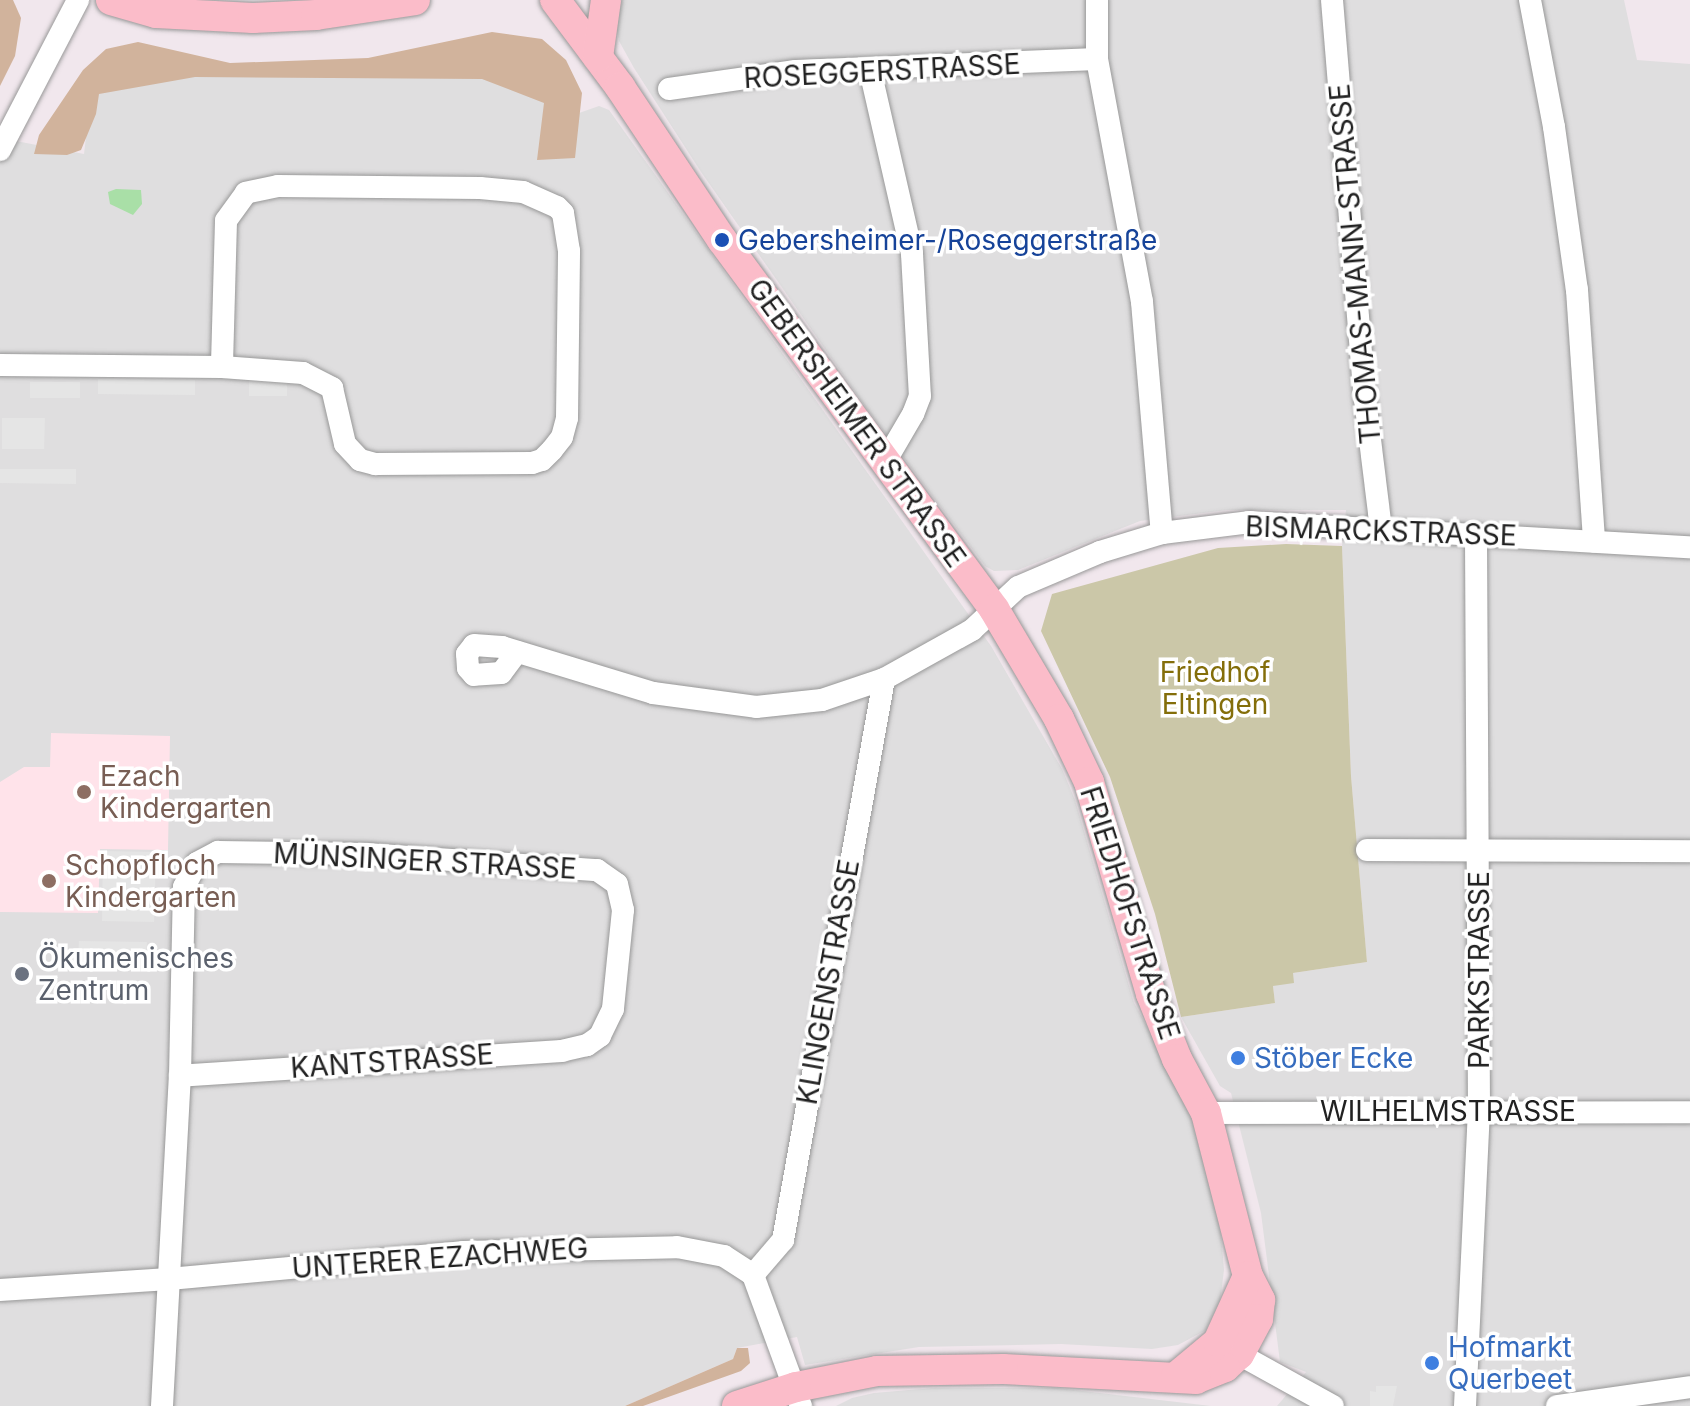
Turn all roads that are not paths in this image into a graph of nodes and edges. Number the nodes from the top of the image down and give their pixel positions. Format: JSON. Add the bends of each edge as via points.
{"nodes":[{"id":1,"x":78,"y":0,"type":"edge"},
{"id":2,"x":111,"y":0,"type":"edge"},
{"id":3,"x":555,"y":0,"type":"edge"},
{"id":4,"x":606,"y":0,"type":"edge"},
{"id":5,"x":1097,"y":0,"type":"edge"},
{"id":6,"x":1332,"y":0,"type":"edge"},
{"id":7,"x":1530,"y":0,"type":"edge"},
{"id":8,"x":401,"y":2,"type":"edge"},
{"id":9,"x":598,"y":57,"type":"junction"},
{"id":10,"x":1097,"y":59,"type":"junction"},
{"id":11,"x":870,"y":70,"type":"junction"},
{"id":12,"x":669,"y":89,"type":"dead end"},
{"id":13,"x":0,"y":150,"type":"edge"},
{"id":14,"x":0,"y":365,"type":"edge"},
{"id":15,"x":222,"y":367,"type":"junction"},
{"id":16,"x":885,"y":462,"type":"junction"},
{"id":17,"x":1381,"y":529,"type":"junction"},
{"id":18,"x":1162,"y":533,"type":"junction"},
{"id":19,"x":1476,"y":534,"type":"junction"},
{"id":20,"x":1594,"y":541,"type":"junction"},
{"id":21,"x":1690,"y":547,"type":"edge"},
{"id":22,"x":994,"y":609,"type":"junction"},
{"id":23,"x":517,"y":652,"type":"dead end"},
{"id":24,"x":884,"y":679,"type":"junction"},
{"id":25,"x":1367,"y":850,"type":"dead end"},
{"id":26,"x":1478,"y":850,"type":"junction"},
{"id":27,"x":1690,"y":851,"type":"edge"},
{"id":28,"x":600,"y":1036,"type":"joint"},
{"id":29,"x":180,"y":1076,"type":"junction"},
{"id":30,"x":1479,"y":1110,"type":"junction"},
{"id":31,"x":1690,"y":1112,"type":"edge"},
{"id":32,"x":1206,"y":1113,"type":"junction"},
{"id":33,"x":753,"y":1275,"type":"junction"},
{"id":34,"x":169,"y":1279,"type":"junction"},
{"id":35,"x":0,"y":1290,"type":"edge"},
{"id":36,"x":1229,"y":1348,"type":"junction"},
{"id":37,"x":1690,"y":1387,"type":"edge"},
{"id":38,"x":798,"y":1397,"type":"edge"},
{"id":39,"x":162,"y":1406,"type":"edge"},
{"id":40,"x":737,"y":1406,"type":"edge"},
{"id":41,"x":1333,"y":1406,"type":"edge"},
{"id":42,"x":1465,"y":1406,"type":"edge"},
{"id":43,"x":1557,"y":1406,"type":"edge"}],
"edges":[{"from":1,"to":13,"type":"street"},
{"from":2,"to":8,"type":"street","via":[[156,13],[240,18],[316,15]]},
{"from":3,"to":9,"type":"street","name":"GEBERSHEIMER STRASSE"},
{"from":4,"to":9,"type":"street"},
{"from":5,"to":10,"type":"street"},
{"from":6,"to":17,"type":"street","name":"THOMAS-MANN-STRASSE"},
{"from":7,"to":20,"type":"street","via":[[1577,290]]},
{"from":9,"to":16,"type":"street","name":"GEBERSHEIMER STRASSE","via":[[722,240]]},
{"from":10,"to":11,"type":"street","name":"ROSEGGERSTRASSE"},
{"from":10,"to":18,"type":"street","via":[[1142,302]]},
{"from":11,"to":12,"type":"street","name":"ROSEGGERSTRASSE","via":[[796,71]]},
{"from":11,"to":16,"type":"street","via":[[912,254],[920,396]]},
{"from":14,"to":15,"type":"street"},
{"from":15,"to":15,"type":"street","via":[[303,373],[322,380],[338,403],[345,444],[360,460],[520,466],[542,460],[562,437],[567,418],[569,251],[563,213],[523,192],[480,188],[278,186],[246,193],[226,221]]},
{"from":16,"to":22,"type":"street","name":"GEBERSHEIMER STRASSE"},
{"from":17,"to":18,"type":"street","name":"BISMARCKSTRASSE","via":[[1250,522]]},
{"from":17,"to":19,"type":"street","name":"BISMARCKSTRASSE"},
{"from":18,"to":22,"type":"street","name":"BISMARCKSTRASSE","via":[[1018,587]]},
{"from":19,"to":20,"type":"street","name":"BISMARCKSTRASSE"},
{"from":19,"to":26,"type":"street","name":"PARKSTRASSE"},
{"from":20,"to":21,"type":"street","name":"BISMARCKSTRASSE"},
{"from":22,"to":24,"type":"street","name":"BISMARCKSTRASSE","via":[[972,630]]},
{"from":22,"to":32,"type":"street","name":"FRIEDHOFSTRASSE","via":[[1089,782],[1151,994]]},
{"from":23,"to":24,"type":"street","name":"BISMARCKSTRASSE","via":[[653,693],[756,707],[822,700]]},
{"from":24,"to":33,"type":"street","name":"KLINGENSTRASSE","via":[[783,1240]]},
{"from":25,"to":26,"type":"street"},
{"from":26,"to":27,"type":"street"},
{"from":26,"to":30,"type":"street","name":"PARKSTRASSE"},
{"from":28,"to":29,"type":"street","name":"KANTSTRASSE","via":[[562,1051]]},
{"from":28,"to":29,"type":"street","name":"MÜNSINGER STRASSE","via":[[613,1009],[623,910],[617,884],[597,870],[366,854],[218,852],[197,863],[184,887]]},
{"from":29,"to":34,"type":"street"},
{"from":30,"to":31,"type":"street","name":"WILHELMSTRASSE"},
{"from":30,"to":32,"type":"street","name":"WILHELMSTRASSE"},
{"from":30,"to":42,"type":"street","name":"PARKSTRASSE"},
{"from":32,"to":36,"type":"street","name":"FRIEDHOFSTRASSE","via":[[1248,1276]]},
{"from":33,"to":34,"type":"street","name":"UNTERER EZACHWEG","via":[[724,1256],[677,1247],[463,1252]]},
{"from":33,"to":38,"type":"street"},
{"from":34,"to":35,"type":"street","name":"UNTERER EZACHWEG"},
{"from":34,"to":39,"type":"street"},
{"from":36,"to":38,"type":"street","via":[[1176,1377],[1003,1369],[877,1371]]},
{"from":36,"to":41,"type":"street"},
{"from":37,"to":43,"type":"street"},
{"from":38,"to":40,"type":"street"}]}
